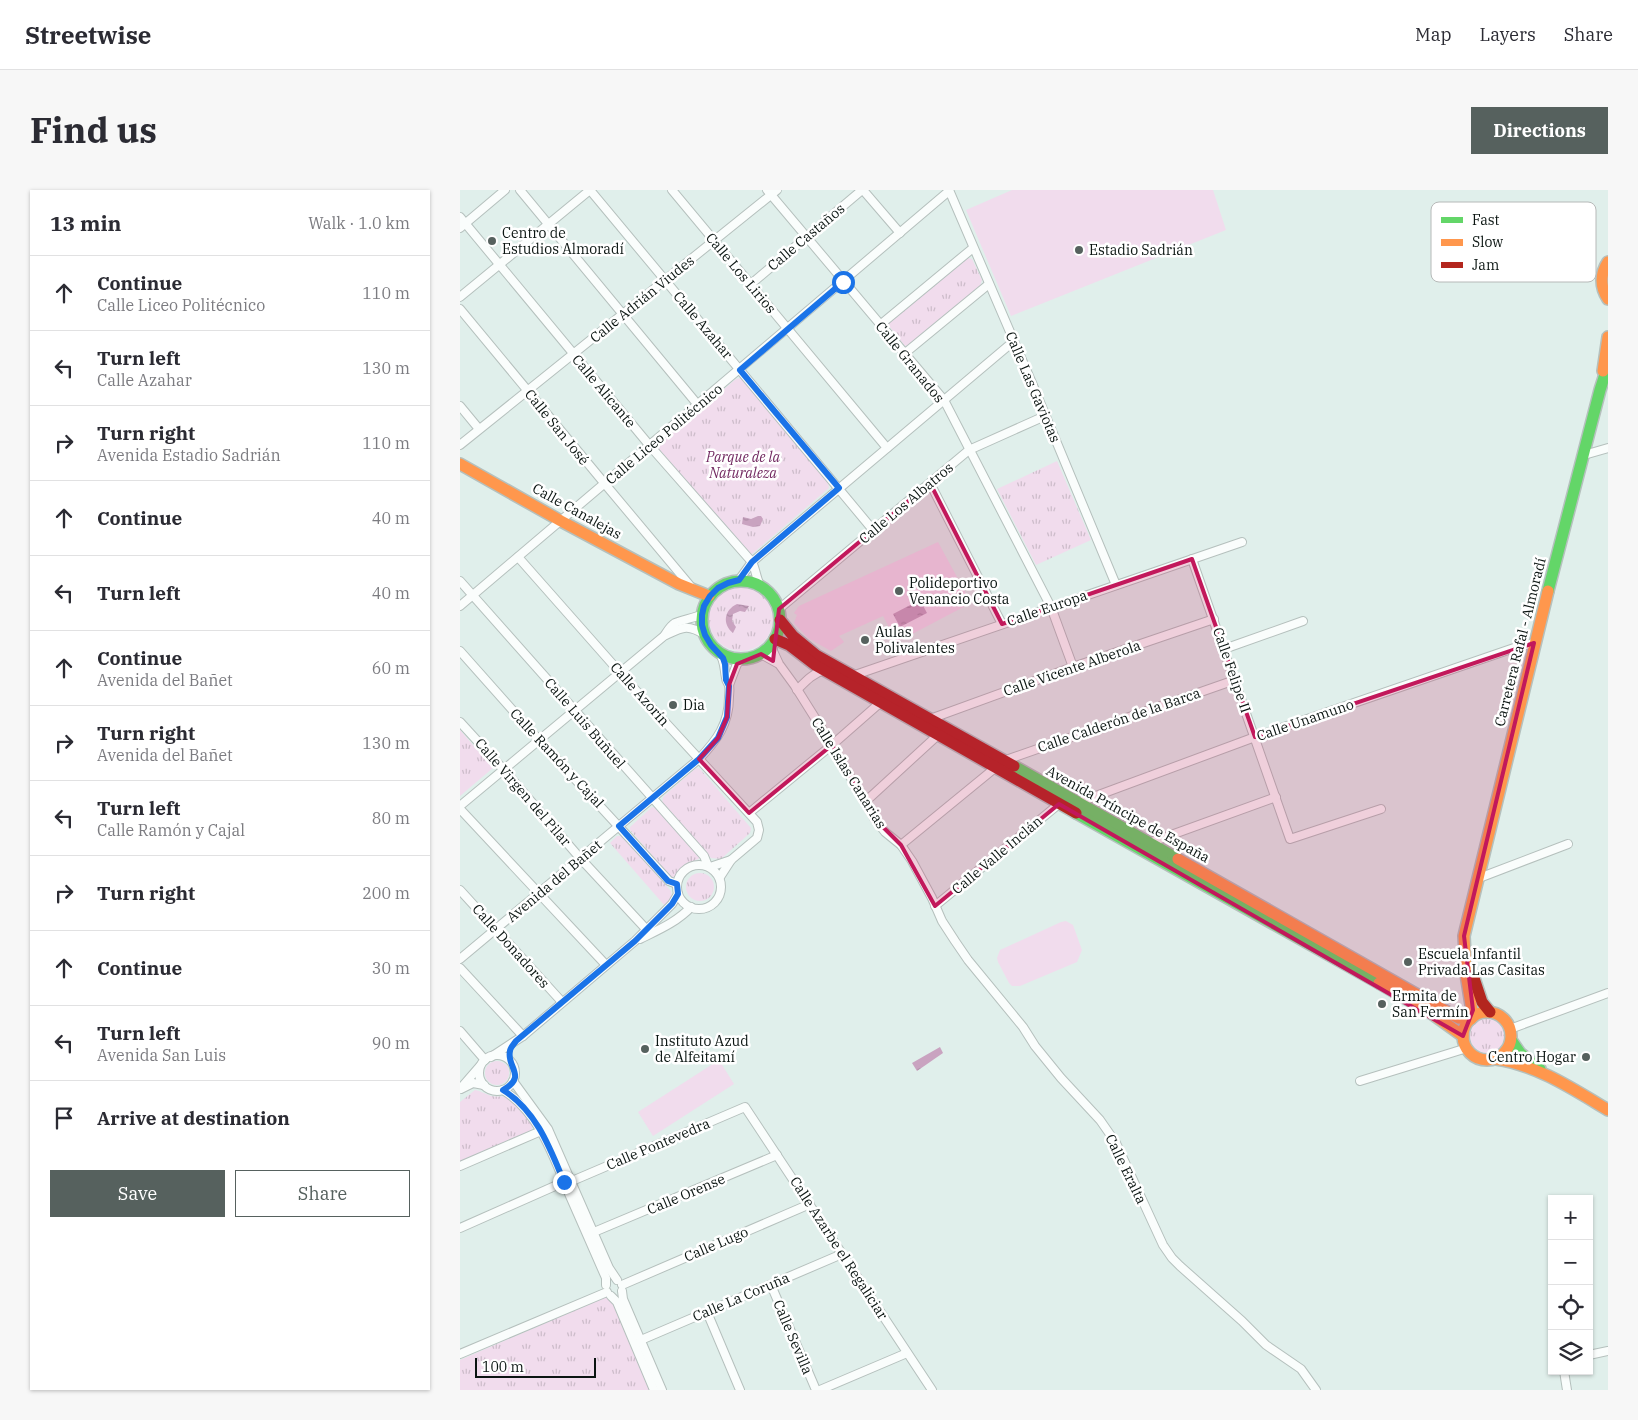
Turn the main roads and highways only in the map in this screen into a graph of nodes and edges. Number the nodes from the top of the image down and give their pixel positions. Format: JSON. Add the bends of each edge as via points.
{"nodes":[{"id":1,"x":1608,"y":262,"type":"edge"},
{"id":2,"x":1608,"y":299,"type":"edge"},
{"id":3,"x":1608,"y":337,"type":"edge"},
{"id":4,"x":1608,"y":365,"type":"edge"},
{"id":5,"x":1600,"y":390,"type":"junction"},
{"id":6,"x":460,"y":464,"type":"edge"},
{"id":7,"x":679,"y":584,"type":"junction"},
{"id":8,"x":705,"y":606,"type":"junction"},
{"id":9,"x":780,"y":614,"type":"junction"},
{"id":10,"x":774,"y":641,"type":"junction"},
{"id":11,"x":999,"y":764,"type":"junction"},
{"id":12,"x":1473,"y":903,"type":"junction"},
{"id":13,"x":1490,"y":1012,"type":"junction"},
{"id":14,"x":1472,"y":1018,"type":"junction"},
{"id":15,"x":1510,"y":1035,"type":"junction"},
{"id":16,"x":1464,"y":1036,"type":"junction"},
{"id":17,"x":1496,"y":1058,"type":"junction"},
{"id":18,"x":1554,"y":1079,"type":"junction"},
{"id":19,"x":1608,"y":1110,"type":"edge"}],
"edges":[{"from":1,"to":2,"type":"main road","via":[[1601,282]]},
{"from":3,"to":5,"type":"main road","name":"Carretera Rafal - Almoradí"},
{"from":4,"to":5,"type":"main road","name":"Carretera Rafal - Almoradí"},
{"from":5,"to":12,"type":"main road","name":"Carretera Rafal - Almoradí","via":[[1534,643]]},
{"from":6,"to":7,"type":"main road","name":"Calle Canalejas"},
{"from":7,"to":8,"type":"main road","name":"Calle Canalejas"},
{"from":7,"to":8,"type":"main road","name":"Calle Canalejas","via":[[694,590]]},
{"from":8,"to":9,"type":"main road","via":[[718,588],[739,580],[760,585],[772,595]]},
{"from":8,"to":10,"type":"main road","via":[[702,625],[705,635],[711,645],[726,656],[742,659],[761,654]]},
{"from":9,"to":10,"type":"main road"},
{"from":9,"to":11,"type":"main road","name":"Avenida Príncipe de España","via":[[793,636],[807,649],[930,719]]},
{"from":10,"to":11,"type":"main road","name":"Avenida Príncipe de España","via":[[789,645],[814,665],[938,735]]},
{"from":11,"to":14,"type":"main road","name":"Avenida Príncipe de España","via":[[1077,803],[1453,1015]]},
{"from":11,"to":16,"type":"main road","name":"Avenida Príncipe de España","via":[[1059,804],[1431,1014]]},
{"from":12,"to":13,"type":"main road","name":"Carretera Rafal - Almoradí","via":[[1470,926],[1474,981],[1482,1002]]},
{"from":12,"to":14,"type":"main road","name":"Carretera Rafal - Almoradí","via":[[1464,936]]},
{"from":13,"to":14,"type":"main road"},
{"from":13,"to":15,"type":"main road","via":[[1506,1022]]},
{"from":14,"to":16,"type":"main road"},
{"from":15,"to":17,"type":"main road","via":[[1506,1051]]},
{"from":15,"to":18,"type":"main road","via":[[1520,1052]]},
{"from":16,"to":17,"type":"main road","via":[[1466,1048],[1477,1058]]},
{"from":17,"to":18,"type":"main road"},
{"from":18,"to":19,"type":"main road"}]}
